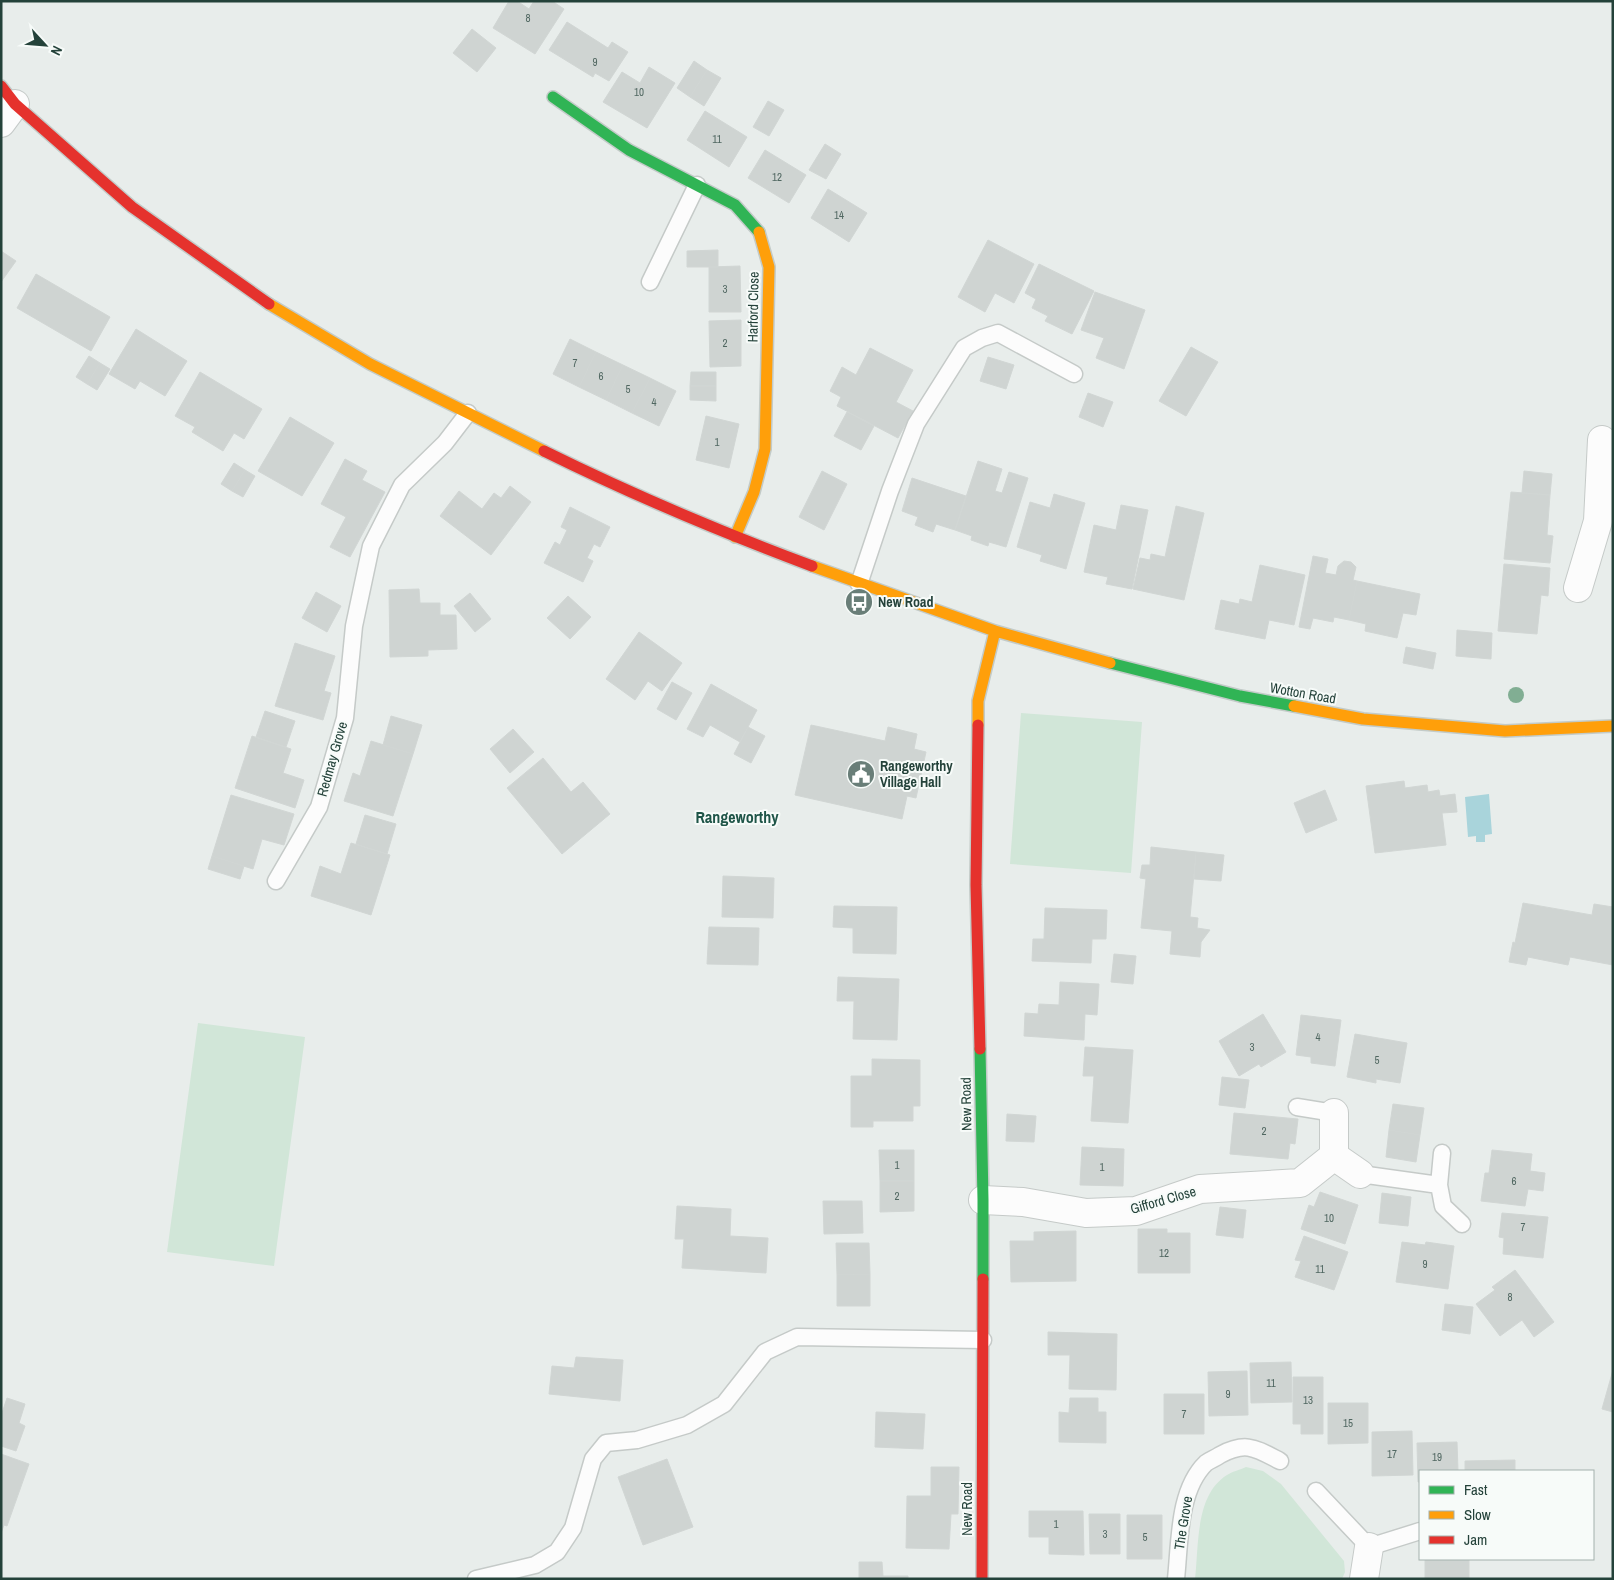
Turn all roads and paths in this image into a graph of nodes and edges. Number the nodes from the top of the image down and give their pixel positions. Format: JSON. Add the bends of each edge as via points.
{"nodes":[{"id":1,"x":553,"y":97,"type":"dead end"},
{"id":2,"x":6,"y":104,"type":"edge"},
{"id":3,"x":698,"y":185,"type":"junction"},
{"id":4,"x":650,"y":282,"type":"dead end"},
{"id":5,"x":1074,"y":374,"type":"dead end"},
{"id":6,"x":468,"y":413,"type":"junction"},
{"id":7,"x":1602,"y":440,"type":"dead end"},
{"id":8,"x":1605,"y":524,"type":"edge"},
{"id":9,"x":734,"y":537,"type":"junction"},
{"id":10,"x":859,"y":584,"type":"junction"},
{"id":11,"x":1578,"y":588,"type":"dead end"},
{"id":12,"x":995,"y":631,"type":"junction"},
{"id":13,"x":1613,"y":726,"type":"edge"},
{"id":14,"x":276,"y":882,"type":"dead end"},
{"id":15,"x":1296,"y":1107,"type":"dead end"},
{"id":16,"x":1334,"y":1113,"type":"joint"},
{"id":17,"x":1442,"y":1153,"type":"dead end"},
{"id":18,"x":1334,"y":1156,"type":"junction"},
{"id":19,"x":1360,"y":1174,"type":"joint"},
{"id":20,"x":1439,"y":1185,"type":"junction"},
{"id":21,"x":983,"y":1200,"type":"junction"},
{"id":22,"x":1462,"y":1224,"type":"dead end"},
{"id":23,"x":983,"y":1340,"type":"junction"},
{"id":24,"x":1280,"y":1461,"type":"dead end"},
{"id":25,"x":1316,"y":1491,"type":"dead end"},
{"id":26,"x":1419,"y":1531,"type":"edge"},
{"id":27,"x":1369,"y":1547,"type":"junction"},
{"id":28,"x":476,"y":1579,"type":"edge"},
{"id":29,"x":982,"y":1579,"type":"edge"},
{"id":30,"x":1176,"y":1579,"type":"edge"},
{"id":31,"x":1364,"y":1579,"type":"edge"}],
"edges":[{"from":1,"to":3,"type":"main road","name":"Harford Close","via":[[629,150]]},
{"from":2,"to":6,"type":"main road","name":"Wotton Road","via":[[132,207],[261,299],[370,364]]},
{"from":3,"to":4,"type":"lane"},
{"from":3,"to":9,"type":"main road","name":"Harford Close","via":[[735,205],[759,230],[769,267],[765,449],[754,492]]},
{"from":5,"to":10,"type":"lane","via":[[998,333],[964,348],[916,424]]},
{"from":6,"to":9,"type":"main road","name":"Wotton Road","via":[[580,468]]},
{"from":6,"to":14,"type":"lane","name":"Redmay Grove","via":[[445,443],[402,485],[371,546],[354,626],[345,718],[319,807]]},
{"from":7,"to":8,"type":"street"},
{"from":8,"to":11,"type":"street"},
{"from":9,"to":10,"type":"main road","name":"Wotton Road"},
{"from":10,"to":12,"type":"main road","name":"Wotton Road"},
{"from":12,"to":13,"type":"main road","name":"Wotton Road","via":[[1240,696],[1363,719],[1505,731]]},
{"from":12,"to":21,"type":"main road","name":"New Road","via":[[978,701],[976,885]]},
{"from":15,"to":16,"type":"lane"},
{"from":16,"to":18,"type":"street"},
{"from":17,"to":20,"type":"lane"},
{"from":18,"to":19,"type":"street"},
{"from":18,"to":21,"type":"street","name":"Gifford Close","via":[[1300,1184],[1200,1189],[1136,1211],[1086,1213],[1023,1202]]},
{"from":19,"to":20,"type":"lane"},
{"from":20,"to":22,"type":"lane","via":[[1443,1206]]},
{"from":21,"to":23,"type":"main road","name":"New Road"},
{"from":23,"to":28,"type":"lane","via":[[797,1337],[765,1352],[724,1404],[687,1425],[638,1440],[606,1443],[593,1459],[573,1528],[556,1552],[535,1565]]},
{"from":23,"to":29,"type":"main road","name":"New Road"},
{"from":24,"to":30,"type":"lane","name":"The Grove","via":[[1255,1448],[1233,1448],[1207,1462],[1189,1488],[1182,1518]]},
{"from":25,"to":27,"type":"lane"},
{"from":26,"to":27,"type":"lane"},
{"from":27,"to":31,"type":"street"}]}
